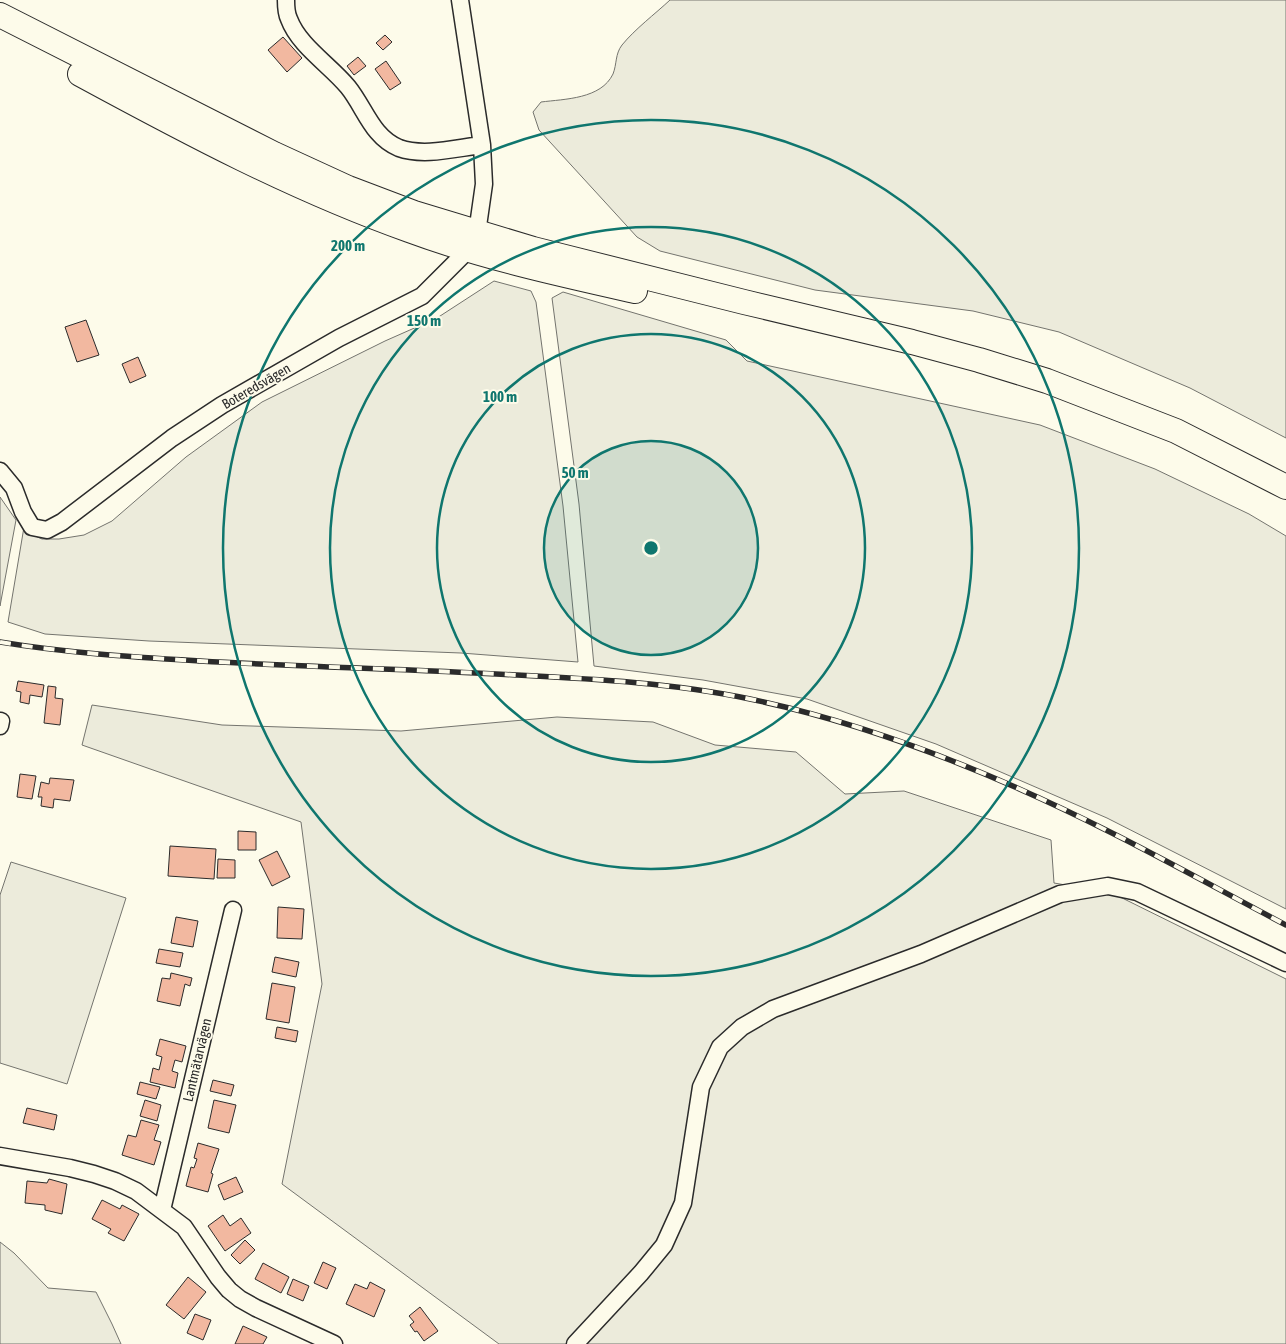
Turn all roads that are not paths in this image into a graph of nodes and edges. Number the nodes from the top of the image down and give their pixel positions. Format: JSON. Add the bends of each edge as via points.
{"nodes":[{"id":1,"x":286,"y":0,"type":"edge"},
{"id":2,"x":460,"y":0,"type":"edge"},
{"id":3,"x":0,"y":15,"type":"edge"},
{"id":4,"x":0,"y":32,"type":"edge"},
{"id":5,"x":482,"y":145,"type":"junction"},
{"id":6,"x":471,"y":241,"type":"junction"},
{"id":7,"x":0,"y":471,"type":"edge"},
{"id":8,"x":1286,"y":488,"type":"edge"},
{"id":9,"x":1286,"y":502,"type":"edge"},
{"id":10,"x":233,"y":910,"type":"dead end"},
{"id":11,"x":1286,"y":963,"type":"edge"},
{"id":12,"x":0,"y":1156,"type":"edge"},
{"id":13,"x":162,"y":1210,"type":"junction"},
{"id":14,"x":334,"y":1344,"type":"edge"},
{"id":15,"x":575,"y":1344,"type":"edge"}],
"edges":[{"from":1,"to":5,"type":"street","via":[[289,19],[295,30],[350,89],[379,134],[398,147],[415,151]]},
{"from":2,"to":5,"type":"street"},
{"from":3,"to":6,"type":"highway","via":[[274,154],[348,188],[414,213]]},
{"from":4,"to":6,"type":"highway","via":[[157,116],[349,207],[409,230]]},
{"from":5,"to":6,"type":"street","via":[[482,210]]},
{"from":6,"to":7,"type":"street","name":"Boteredsvägen","via":[[462,256],[422,296],[339,338],[222,405],[47,530],[32,527],[14,488]]},
{"from":6,"to":8,"type":"highway","via":[[612,269],[988,362],[1056,384],[1176,432]]},
{"from":6,"to":9,"type":"highway","via":[[544,271],[910,356],[1043,393],[1171,444]]},
{"from":10,"to":13,"type":"street","name":"Lantmätarvägen"},
{"from":11,"to":15,"type":"street","via":[[1137,892],[1108,886],[1060,894],[921,954],[773,1009],[742,1027],[720,1047],[701,1087],[683,1202],[664,1245]]},
{"from":12,"to":13,"type":"street","via":[[70,1168],[115,1181],[136,1191]]},
{"from":13,"to":14,"type":"street","via":[[184,1227],[213,1271],[234,1295]]}]}
